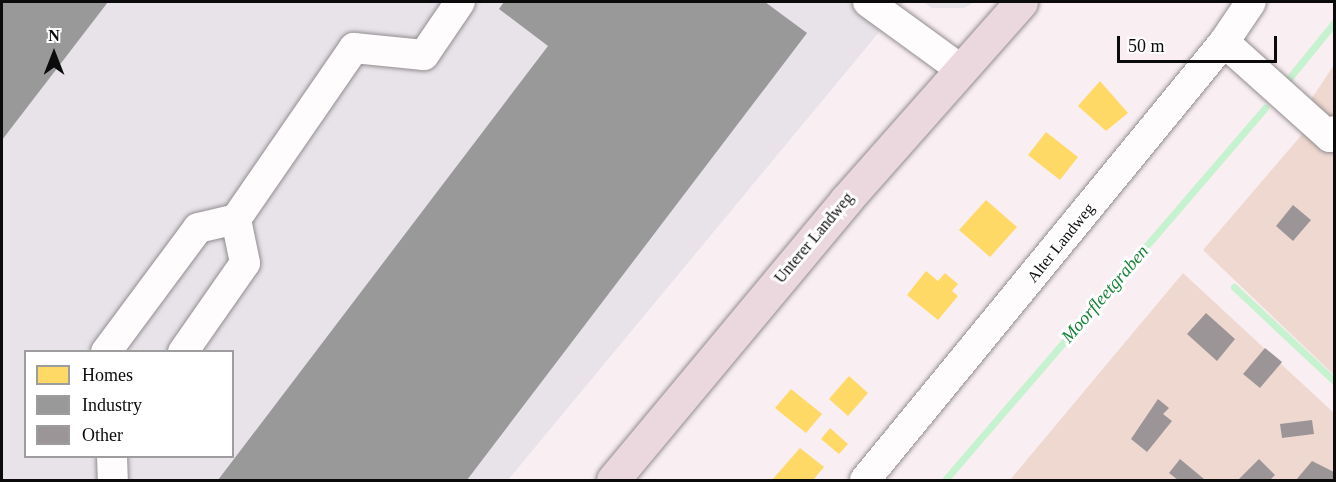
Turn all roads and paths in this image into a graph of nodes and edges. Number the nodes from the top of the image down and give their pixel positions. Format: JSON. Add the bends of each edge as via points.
{"nodes":[{"id":1,"x":460,"y":2,"type":"edge"},
{"id":2,"x":868,"y":2,"type":"edge"},
{"id":3,"x":1021,"y":2,"type":"edge"},
{"id":4,"x":1251,"y":2,"type":"edge"},
{"id":5,"x":1224,"y":42,"type":"junction"},
{"id":6,"x":959,"y":68,"type":"junction"},
{"id":7,"x":1335,"y":131,"type":"edge"},
{"id":8,"x":236,"y":219,"type":"junction"},
{"id":9,"x":107,"y":350,"type":"edge"},
{"id":10,"x":184,"y":350,"type":"edge"},
{"id":11,"x":112,"y":458,"type":"edge"},
{"id":12,"x":113,"y":480,"type":"edge"},
{"id":13,"x":613,"y":480,"type":"edge"},
{"id":14,"x":865,"y":480,"type":"edge"}],
"edges":[{"from":1,"to":8,"type":"street","via":[[424,55],[354,48]]},
{"from":2,"to":6,"type":"street"},
{"from":3,"to":6,"type":"main road","name":"Unterer Landweg"},
{"from":4,"to":5,"type":"street","name":"Alter Landweg"},
{"from":5,"to":7,"type":"street","via":[[1330,137]]},
{"from":5,"to":14,"type":"street","name":"Alter Landweg"},
{"from":6,"to":13,"type":"main road","name":"Unterer Landweg"},
{"from":8,"to":9,"type":"street","via":[[198,228]]},
{"from":8,"to":10,"type":"street","via":[[245,263]]},
{"from":11,"to":12,"type":"street"}]}
